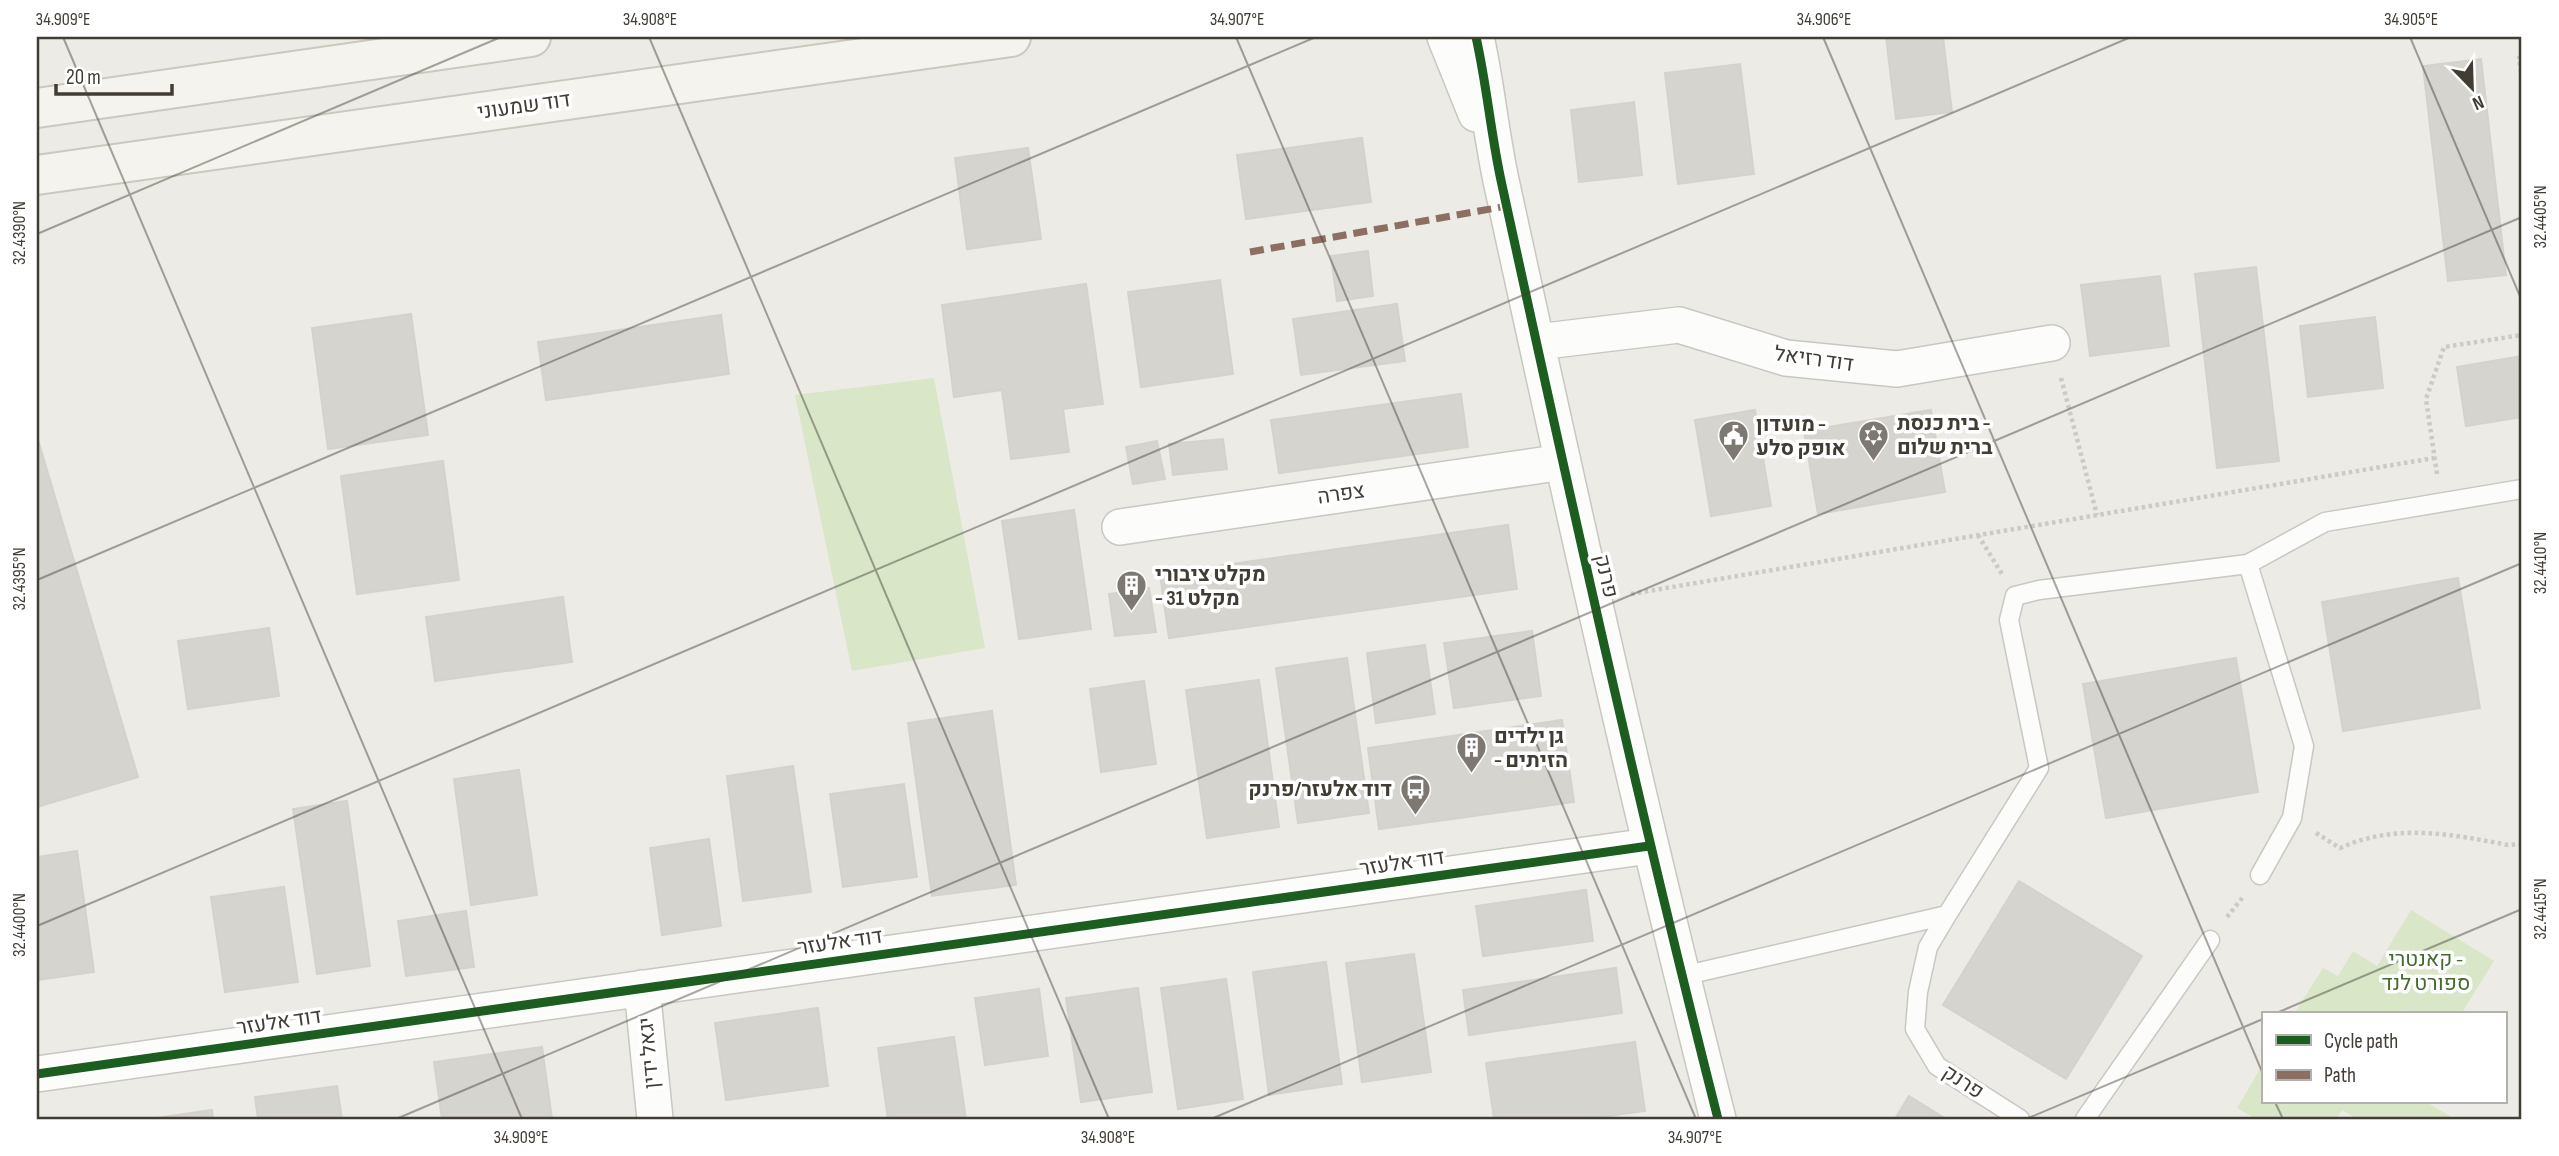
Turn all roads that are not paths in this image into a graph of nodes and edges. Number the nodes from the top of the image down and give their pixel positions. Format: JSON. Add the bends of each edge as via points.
{"nodes":[{"id":1,"x":531,"y":37,"type":"edge"},
{"id":2,"x":1011,"y":37,"type":"edge"},
{"id":3,"x":1445,"y":37,"type":"edge"},
{"id":4,"x":1476,"y":37,"type":"edge"},
{"id":5,"x":37,"y":108,"type":"edge"},
{"id":6,"x":1496,"y":158,"type":"junction"},
{"id":7,"x":37,"y":175,"type":"edge"},
{"id":8,"x":1537,"y":342,"type":"junction"},
{"id":9,"x":2052,"y":343,"type":"road end"},
{"id":10,"x":1563,"y":462,"type":"junction"},
{"id":11,"x":2522,"y":489,"type":"edge"},
{"id":12,"x":1120,"y":527,"type":"dead end"},
{"id":13,"x":2248,"y":564,"type":"junction"},
{"id":14,"x":1649,"y":846,"type":"junction"},
{"id":15,"x":2260,"y":875,"type":"road end"},
{"id":16,"x":1947,"y":915,"type":"junction"},
{"id":17,"x":2210,"y":940,"type":"road end"},
{"id":18,"x":1682,"y":976,"type":"junction"},
{"id":19,"x":642,"y":988,"type":"junction"},
{"id":20,"x":37,"y":1074,"type":"edge"},
{"id":21,"x":655,"y":1119,"type":"edge"},
{"id":22,"x":1718,"y":1119,"type":"edge"},
{"id":23,"x":2020,"y":1119,"type":"edge"},
{"id":24,"x":2085,"y":1119,"type":"edge"}],
"edges":[{"from":1,"to":5,"type":"main road"},
{"from":2,"to":7,"type":"main road","name":"דוד שמעוני"},
{"from":3,"to":6,"type":"street","name":"פרנק"},
{"from":4,"to":6,"type":"street","name":"פרנק"},
{"from":6,"to":8,"type":"street","name":"פרנק"},
{"from":8,"to":9,"type":"street","name":"דוד רזיאל","via":[[1679,325],[1786,358],[1897,369]]},
{"from":8,"to":10,"type":"street","name":"פרנק"},
{"from":10,"to":12,"type":"street","name":"צפרה"},
{"from":10,"to":14,"type":"street","name":"פרנק"},
{"from":11,"to":13,"type":"lane","via":[[2325,522]]},
{"from":13,"to":15,"type":"lane","via":[[2304,746],[2292,818]]},
{"from":13,"to":16,"type":"lane","name":"פרנק","via":[[2015,596],[2009,620],[2039,768]]},
{"from":14,"to":18,"type":"street","name":"פרנק"},
{"from":14,"to":19,"type":"street","name":"דוד אלעזר"},
{"from":16,"to":18,"type":"lane"},
{"from":16,"to":23,"type":"lane","name":"פרנק","via":[[1928,947],[1915,1029],[1937,1066]]},
{"from":17,"to":24,"type":"lane"},
{"from":18,"to":22,"type":"street","name":"פרנק"},
{"from":19,"to":20,"type":"street","name":"דוד אלעזר"},
{"from":19,"to":21,"type":"street","name":"יגאל ידין"}]}
